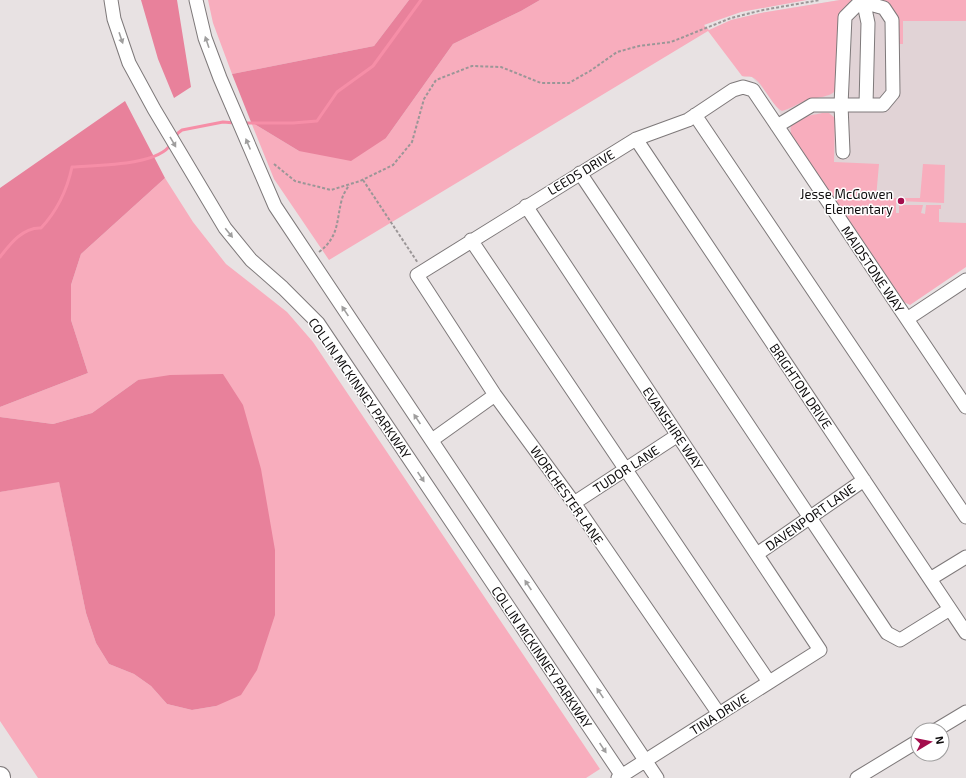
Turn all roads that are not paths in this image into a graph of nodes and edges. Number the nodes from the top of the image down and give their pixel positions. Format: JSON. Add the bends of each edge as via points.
{"nodes":[{"id":1,"x":111,"y":0,"type":"edge"},
{"id":2,"x":196,"y":0,"type":"edge"},
{"id":3,"x":864,"y":4,"type":"junction"},
{"id":4,"x":753,"y":90,"type":"joint"},
{"id":5,"x":842,"y":105,"type":"junction"},
{"id":6,"x":866,"y":105,"type":"junction"},
{"id":7,"x":695,"y":115,"type":"junction"},
{"id":8,"x":777,"y":126,"type":"junction"},
{"id":9,"x":636,"y":139,"type":"junction"},
{"id":10,"x":843,"y":152,"type":"dead end"},
{"id":11,"x":580,"y":173,"type":"junction"},
{"id":12,"x":526,"y":206,"type":"junction"},
{"id":13,"x":472,"y":240,"type":"junction"},
{"id":14,"x":420,"y":272,"type":"joint"},
{"id":15,"x":966,"y":280,"type":"edge"},
{"id":16,"x":907,"y":319,"type":"junction"},
{"id":17,"x":495,"y":395,"type":"junction"},
{"id":18,"x":966,"y":407,"type":"edge"},
{"id":19,"x":678,"y":435,"type":"junction"},
{"id":20,"x":432,"y":440,"type":"junction"},
{"id":21,"x":625,"y":469,"type":"junction"},
{"id":22,"x":864,"y":480,"type":"junction"},
{"id":23,"x":574,"y":503,"type":"junction"},
{"id":24,"x":810,"y":517,"type":"junction"},
{"id":25,"x":966,"y":517,"type":"edge"},
{"id":26,"x":756,"y":554,"type":"junction"},
{"id":27,"x":966,"y":557,"type":"edge"},
{"id":28,"x":930,"y":579,"type":"junction"},
{"id":29,"x":950,"y":609,"type":"junction"},
{"id":30,"x":966,"y":633,"type":"edge"},
{"id":31,"x":820,"y":650,"type":"joint"},
{"id":32,"x":769,"y":682,"type":"junction"},
{"id":33,"x":966,"y":712,"type":"edge"},
{"id":34,"x":719,"y":714,"type":"junction"},
{"id":35,"x":949,"y":722,"type":"edge"},
{"id":36,"x":910,"y":746,"type":"edge"},
{"id":37,"x":645,"y":761,"type":"junction"},
{"id":38,"x":620,"y":777,"type":"edge"},
{"id":39,"x":657,"y":778,"type":"edge"},
{"id":40,"x":858,"y":778,"type":"edge"}],
"edges":[{"from":1,"to":38,"type":"street","name":"COLLIN MCKINNEY PARKWAY","one_way":true,"via":[[114,19],[129,63],[225,228],[251,260],[318,323]]},
{"from":20,"to":2,"type":"street","one_way":true,"via":[[275,206],[220,78],[205,38]]},
{"from":3,"to":5,"type":"street","via":[[857,5],[845,17]]},
{"from":3,"to":6,"type":"street","via":[[868,23]]},
{"from":3,"to":6,"type":"street","via":[[884,8],[892,20],[892,93],[883,105]]},
{"from":4,"to":7,"type":"street","name":"LEEDS DRIVE","via":[[733,90]]},
{"from":4,"to":8,"type":"street","name":"MAIDSTONE WAY"},
{"from":5,"to":6,"type":"street"},
{"from":5,"to":8,"type":"street","via":[[812,105]]},
{"from":5,"to":10,"type":"street"},
{"from":7,"to":9,"type":"street","name":"LEEDS DRIVE"},
{"from":7,"to":25,"type":"street"},
{"from":8,"to":16,"type":"street","name":"MAIDSTONE WAY"},
{"from":9,"to":11,"type":"street","name":"LEEDS DRIVE"},
{"from":9,"to":22,"type":"street","name":"BRIGHTON DRIVE"},
{"from":11,"to":12,"type":"street","name":"LEEDS DRIVE"},
{"from":11,"to":24,"type":"street"},
{"from":12,"to":13,"type":"street","name":"LEEDS DRIVE"},
{"from":12,"to":19,"type":"street","name":"EVANSHIRE WAY"},
{"from":13,"to":14,"type":"street","name":"LEEDS DRIVE"},
{"from":13,"to":21,"type":"street"},
{"from":14,"to":17,"type":"street","name":"WORCHESTER LANE"},
{"from":15,"to":16,"type":"street"},
{"from":16,"to":18,"type":"street","name":"MAIDSTONE WAY"},
{"from":17,"to":20,"type":"street"},
{"from":17,"to":23,"type":"street","name":"WORCHESTER LANE"},
{"from":19,"to":21,"type":"street","name":"TUDOR LANE"},
{"from":19,"to":26,"type":"street","name":"EVANSHIRE WAY"},
{"from":37,"to":20,"type":"street","one_way":true},
{"from":21,"to":23,"type":"street","name":"TUDOR LANE"},
{"from":21,"to":32,"type":"street"},
{"from":22,"to":24,"type":"street","name":"DAVENPORT LANE"},
{"from":22,"to":28,"type":"street","name":"BRIGHTON DRIVE"},
{"from":23,"to":34,"type":"street","name":"WORCHESTER LANE"},
{"from":24,"to":26,"type":"street","name":"DAVENPORT LANE"},
{"from":24,"to":29,"type":"street","via":[[887,634],[900,640]]},
{"from":26,"to":31,"type":"street","name":"EVANSHIRE WAY"},
{"from":27,"to":28,"type":"street"},
{"from":28,"to":29,"type":"street","name":"BRIGHTON DRIVE"},
{"from":29,"to":30,"type":"street","name":"BRIGHTON DRIVE"},
{"from":31,"to":32,"type":"street","name":"TINA DRIVE"},
{"from":32,"to":34,"type":"street","name":"TINA DRIVE"},
{"from":33,"to":35,"type":"street"},
{"from":34,"to":37,"type":"street","name":"TINA DRIVE"},
{"from":36,"to":40,"type":"street"},
{"from":37,"to":38,"type":"street","name":"TINA DRIVE"},
{"from":37,"to":39,"type":"street"}]}
